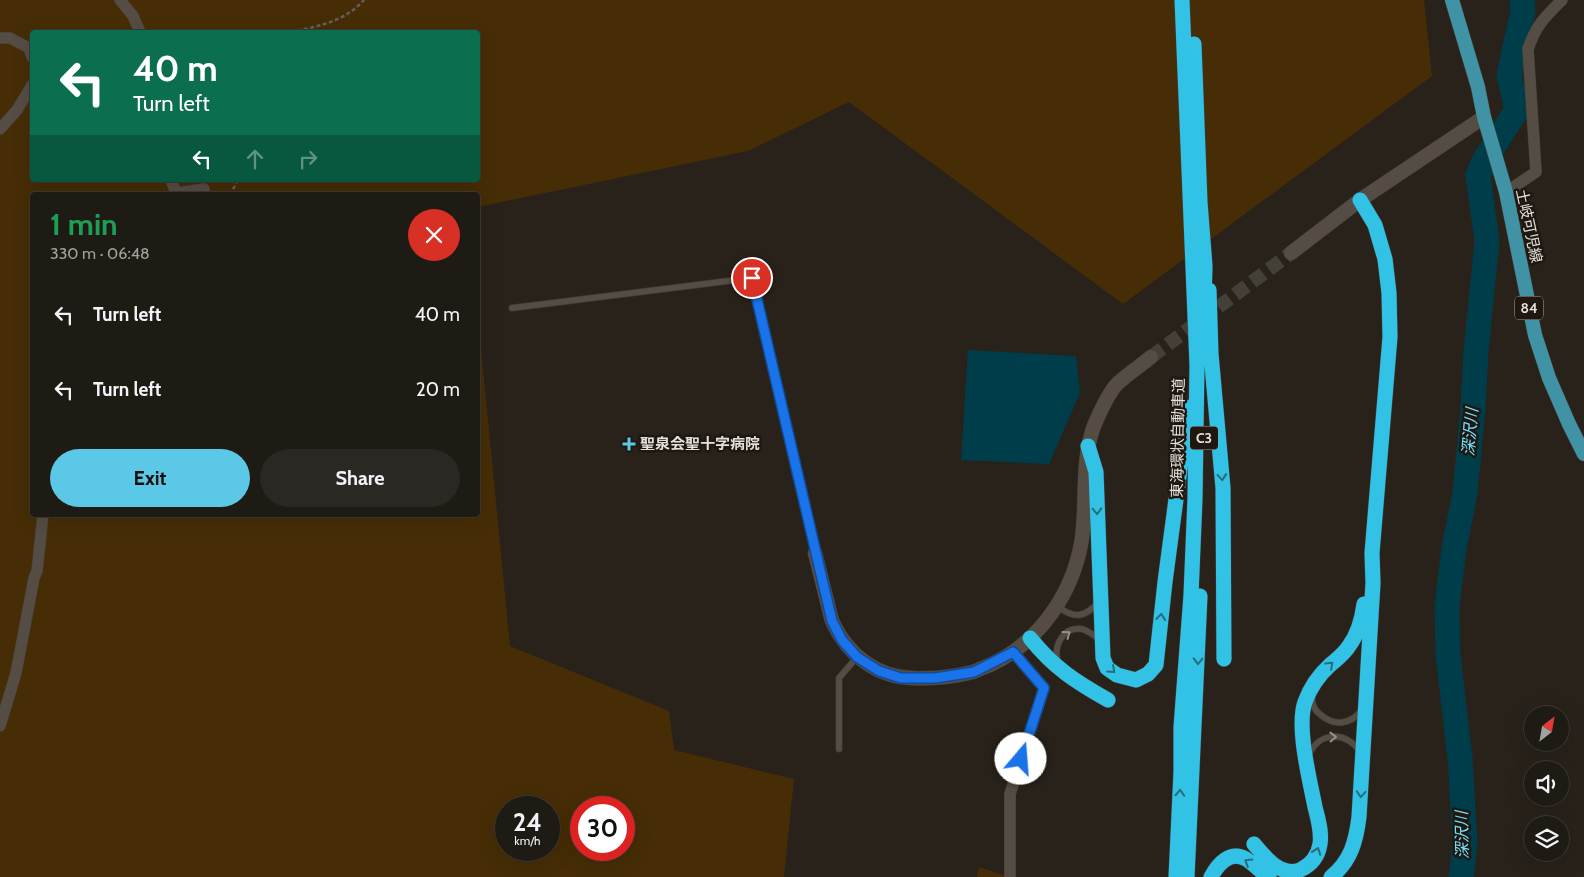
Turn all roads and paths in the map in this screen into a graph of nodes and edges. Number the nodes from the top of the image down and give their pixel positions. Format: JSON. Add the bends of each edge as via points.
{"nodes":[{"id":1,"x":120,"y":0,"type":"edge"},
{"id":2,"x":364,"y":0,"type":"edge"},
{"id":3,"x":1182,"y":0,"type":"edge"},
{"id":4,"x":1191,"y":0,"type":"edge"},
{"id":5,"x":1452,"y":0,"type":"edge"},
{"id":6,"x":1562,"y":0,"type":"edge"},
{"id":7,"x":139,"y":30,"type":"edge"},
{"id":8,"x":300,"y":30,"type":"edge"},
{"id":9,"x":0,"y":38,"type":"edge"},
{"id":10,"x":30,"y":51,"type":"edge"},
{"id":11,"x":30,"y":87,"type":"edge"},
{"id":12,"x":1485,"y":122,"type":"junction"},
{"id":13,"x":0,"y":130,"type":"edge"},
{"id":14,"x":1188,"y":183,"type":"junction"},
{"id":15,"x":204,"y":189,"type":"dead end"},
{"id":16,"x":188,"y":192,"type":"edge"},
{"id":17,"x":1506,"y":192,"type":"junction"},
{"id":18,"x":1360,"y":200,"type":"junction"},
{"id":19,"x":1200,"y":202,"type":"junction"},
{"id":20,"x":1291,"y":253,"type":"tunnel mouth"},
{"id":21,"x":512,"y":308,"type":"dead end"},
{"id":22,"x":1151,"y":357,"type":"tunnel mouth"},
{"id":23,"x":1088,"y":446,"type":"junction"},
{"id":24,"x":1584,"y":454,"type":"edge"},
{"id":25,"x":43,"y":517,"type":"edge"},
{"id":26,"x":815,"y":553,"type":"joint"},
{"id":27,"x":1372,"y":553,"type":"junction"},
{"id":28,"x":1100,"y":602,"type":"junction"},
{"id":29,"x":1057,"y":606,"type":"junction"},
{"id":30,"x":1030,"y":638,"type":"junction"},
{"id":31,"x":1102,"y":641,"type":"junction"},
{"id":32,"x":1013,"y":652,"type":"junction"},
{"id":33,"x":857,"y":657,"type":"junction"},
{"id":34,"x":1224,"y":660,"type":"dead end"},
{"id":35,"x":1059,"y":669,"type":"junction"},
{"id":36,"x":1311,"y":688,"type":"junction"},
{"id":37,"x":1108,"y":700,"type":"dead end"},
{"id":38,"x":1365,"y":706,"type":"junction"},
{"id":39,"x":0,"y":726,"type":"edge"},
{"id":40,"x":838,"y":749,"type":"dead end"},
{"id":41,"x":1363,"y":758,"type":"junction"},
{"id":42,"x":1306,"y":761,"type":"junction"},
{"id":43,"x":1254,"y":844,"type":"dead end"},
{"id":44,"x":1010,"y":877,"type":"edge"},
{"id":45,"x":1176,"y":877,"type":"edge"},
{"id":46,"x":1187,"y":877,"type":"edge"},
{"id":47,"x":1211,"y":877,"type":"edge"},
{"id":48,"x":1269,"y":877,"type":"edge"},
{"id":49,"x":1331,"y":877,"type":"edge"}],
"edges":[{"from":1,"to":7,"type":"street"},
{"from":2,"to":8,"type":"path","via":[[334,22]]},
{"from":3,"to":14,"type":"highway","name":"東海環状自動車道","number":"C3"},
{"from":4,"to":19,"type":"highway","name":"東海環状自動車道","number":"C3"},
{"from":5,"to":12,"type":"main road","name":"土岐可児線","number":"84"},
{"from":6,"to":17,"type":"street","via":[[1534,32],[1528,48],[1536,172]]},
{"from":9,"to":10,"type":"street","via":[[10,38]]},
{"from":11,"to":13,"type":"street"},
{"from":12,"to":17,"type":"main road","name":"土岐可児線","number":"84"},
{"from":12,"to":18,"type":"street"},
{"from":31,"to":14,"type":"highway","one_way":true,"via":[[1103,658],[1116,675],[1136,680],[1156,666],[1186,424],[1189,325],[1185,210]]},
{"from":45,"to":14,"type":"highway","name":"東海環状自動車道","number":"C3","one_way":true,"via":[[1181,727],[1195,499],[1197,365]]},
{"from":15,"to":16,"type":"street"},
{"from":17,"to":24,"type":"main road","name":"土岐可児線","number":"84","via":[[1535,335],[1549,378]]},
{"from":18,"to":20,"type":"street"},
{"from":18,"to":27,"type":"highway","via":[[1375,225],[1385,259],[1389,302],[1390,337]]},
{"from":19,"to":34,"type":"highway","one_way":true,"via":[[1208,258],[1211,354],[1223,488]]},
{"from":19,"to":46,"type":"highway","name":"東海環状自動車道","number":"C3","one_way":true,"via":[[1205,266],[1203,532]]},
{"from":21,"to":26,"type":"lane","via":[[752,278]]},
{"from":22,"to":23,"type":"street","via":[[1117,384],[1094,426]]},
{"from":23,"to":28,"type":"highway","one_way":true,"via":[[1096,472]]},
{"from":23,"to":29,"type":"street","via":[[1082,539],[1074,569]]},
{"from":25,"to":39,"type":"street","via":[[37,571],[16,673]]},
{"from":26,"to":33,"type":"street","via":[[832,621],[842,640]]},
{"from":36,"to":27,"type":"highway","one_way":true,"via":[[1350,646],[1357,633]]},
{"from":27,"to":38,"type":"highway"},
{"from":28,"to":29,"type":"lane","via":[[1085,614],[1076,616]]},
{"from":28,"to":31,"type":"highway"},
{"from":29,"to":30,"type":"street"},
{"from":30,"to":32,"type":"street"},
{"from":30,"to":35,"type":"highway"},
{"from":35,"to":31,"type":"lane","one_way":true,"via":[[1057,648],[1060,638],[1068,632],[1084,630]]},
{"from":32,"to":33,"type":"street","via":[[974,672],[922,679],[901,678],[879,671]]},
{"from":32,"to":44,"type":"street","via":[[1044,688],[1010,794]]},
{"from":33,"to":40,"type":"lane","via":[[839,678]]},
{"from":35,"to":37,"type":"highway"},
{"from":36,"to":38,"type":"lane","via":[[1312,703],[1317,713],[1333,722],[1347,722]]},
{"from":36,"to":42,"type":"highway","via":[[1302,718]]},
{"from":38,"to":41,"type":"highway"},
{"from":42,"to":41,"type":"lane","one_way":true,"via":[[1319,741],[1335,736],[1356,745]]},
{"from":41,"to":49,"type":"highway","one_way":true,"via":[[1359,816],[1353,847],[1339,871]]},
{"from":43,"to":42,"type":"highway","one_way":true,"via":[[1272,864],[1284,870],[1297,871],[1316,857],[1321,833]]},
{"from":48,"to":47,"type":"highway","one_way":true,"via":[[1245,859],[1235,856],[1224,859]]}]}
